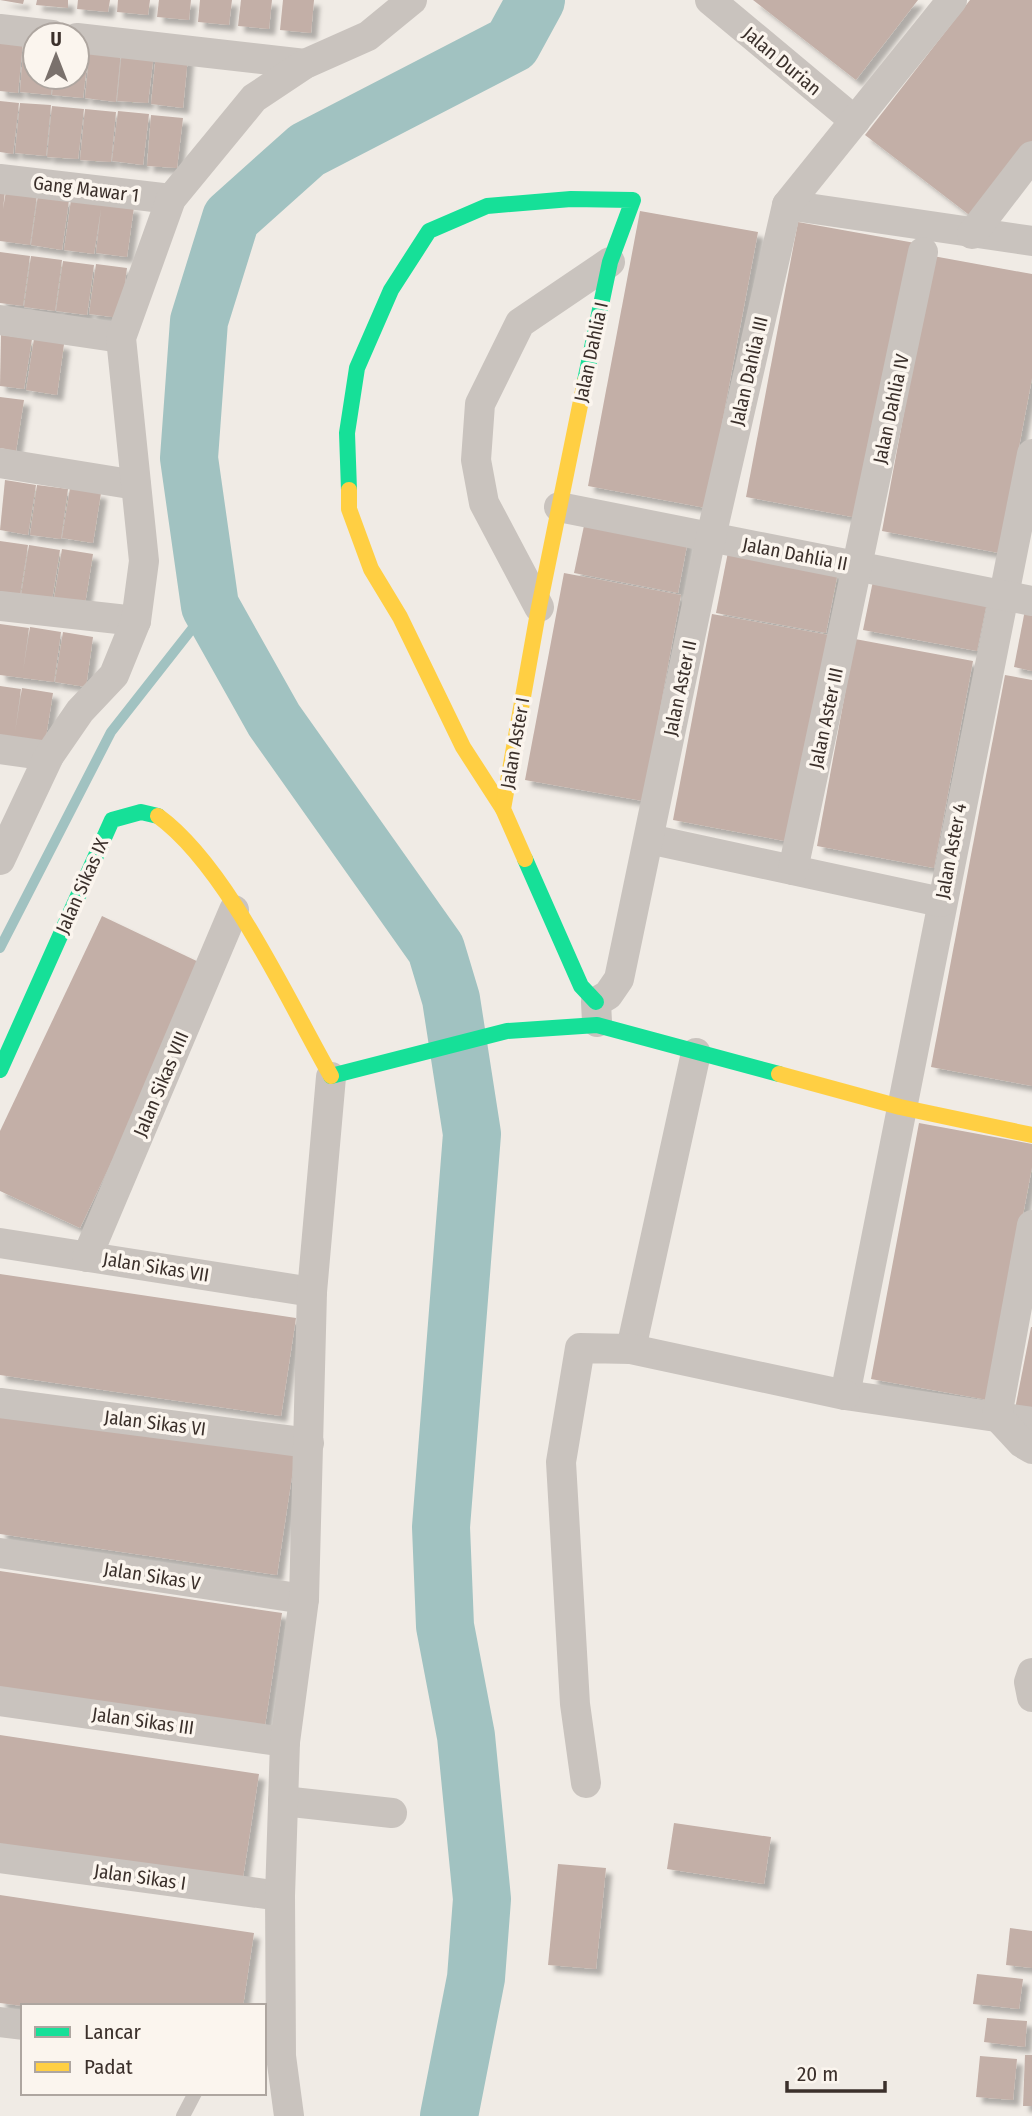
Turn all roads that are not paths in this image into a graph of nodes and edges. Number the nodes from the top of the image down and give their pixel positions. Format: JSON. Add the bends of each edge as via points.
{"nodes":[{"id":1,"x":412,"y":0,"type":"edge"},
{"id":2,"x":710,"y":0,"type":"edge"},
{"id":3,"x":951,"y":1,"type":"edge"},
{"id":4,"x":0,"y":29,"type":"edge"},
{"id":5,"x":21,"y":31,"type":"edge"},
{"id":6,"x":91,"y":40,"type":"edge"},
{"id":7,"x":305,"y":64,"type":"junction"},
{"id":8,"x":855,"y":121,"type":"junction"},
{"id":9,"x":1032,"y":156,"type":"edge"},
{"id":10,"x":0,"y":179,"type":"edge"},
{"id":11,"x":171,"y":199,"type":"junction"},
{"id":12,"x":788,"y":205,"type":"junction"},
{"id":13,"x":971,"y":234,"type":"junction"},
{"id":14,"x":1032,"y":241,"type":"edge"},
{"id":15,"x":923,"y":252,"type":"dead end"},
{"id":16,"x":610,"y":262,"type":"junction"},
{"id":17,"x":0,"y":320,"type":"edge"},
{"id":18,"x":121,"y":338,"type":"junction"},
{"id":19,"x":1032,"y":454,"type":"edge"},
{"id":20,"x":0,"y":463,"type":"edge"},
{"id":21,"x":136,"y":485,"type":"junction"},
{"id":22,"x":559,"y":507,"type":"junction"},
{"id":23,"x":711,"y":537,"type":"junction"},
{"id":24,"x":859,"y":566,"type":"junction"},
{"id":25,"x":1002,"y":595,"type":"junction"},
{"id":26,"x":1032,"y":601,"type":"edge"},
{"id":27,"x":0,"y":606,"type":"edge"},
{"id":28,"x":539,"y":607,"type":"junction"},
{"id":29,"x":136,"y":621,"type":"junction"},
{"id":30,"x":0,"y":749,"type":"edge"},
{"id":31,"x":49,"y":756,"type":"junction"},
{"id":32,"x":503,"y":809,"type":"junction"},
{"id":33,"x":649,"y":839,"type":"junction"},
{"id":34,"x":0,"y":860,"type":"edge"},
{"id":35,"x":793,"y":870,"type":"junction"},
{"id":36,"x":941,"y":902,"type":"junction"},
{"id":37,"x":234,"y":910,"type":"junction"},
{"id":38,"x":597,"y":1014,"type":"junction"},
{"id":39,"x":696,"y":1054,"type":"junction"},
{"id":40,"x":0,"y":1070,"type":"edge"},
{"id":41,"x":331,"y":1077,"type":"junction"},
{"id":42,"x":900,"y":1107,"type":"junction"},
{"id":43,"x":1032,"y":1135,"type":"edge"},
{"id":44,"x":1032,"y":1225,"type":"edge"},
{"id":45,"x":0,"y":1243,"type":"edge"},
{"id":46,"x":88,"y":1257,"type":"junction"},
{"id":47,"x":312,"y":1292,"type":"junction"},
{"id":48,"x":631,"y":1349,"type":"junction"},
{"id":49,"x":845,"y":1395,"type":"junction"},
{"id":50,"x":0,"y":1403,"type":"edge"},
{"id":51,"x":997,"y":1416,"type":"junction"},
{"id":52,"x":1032,"y":1422,"type":"edge"},
{"id":53,"x":309,"y":1443,"type":"junction"},
{"id":54,"x":1032,"y":1449,"type":"edge"},
{"id":55,"x":0,"y":1553,"type":"edge"},
{"id":56,"x":304,"y":1599,"type":"junction"},
{"id":57,"x":1032,"y":1673,"type":"edge"},
{"id":58,"x":1032,"y":1697,"type":"edge"},
{"id":59,"x":0,"y":1701,"type":"edge"},
{"id":60,"x":285,"y":1742,"type":"junction"},
{"id":61,"x":586,"y":1783,"type":"dead end"},
{"id":62,"x":283,"y":1801,"type":"junction"},
{"id":63,"x":392,"y":1813,"type":"dead end"},
{"id":64,"x":0,"y":1858,"type":"edge"},
{"id":65,"x":280,"y":1896,"type":"junction"},
{"id":66,"x":0,"y":2022,"type":"edge"},
{"id":67,"x":21,"y":2025,"type":"edge"},
{"id":68,"x":273,"y":2056,"type":"edge"},
{"id":69,"x":194,"y":2095,"type":"edge"},
{"id":70,"x":183,"y":2116,"type":"edge"},
{"id":71,"x":289,"y":2116,"type":"edge"}],
"edges":[{"from":1,"to":7,"type":"street","via":[[368,36]]},
{"from":2,"to":8,"type":"street","name":"Jalan Durian"},
{"from":3,"to":8,"type":"street"},
{"from":4,"to":5,"type":"street"},
{"from":6,"to":7,"type":"street"},
{"from":7,"to":11,"type":"street","via":[[254,99]]},
{"from":8,"to":12,"type":"street"},
{"from":9,"to":13,"type":"street"},
{"from":10,"to":11,"type":"street","name":"Gang Mawar 1"},
{"from":11,"to":18,"type":"street"},
{"from":12,"to":13,"type":"street"},
{"from":12,"to":23,"type":"street","name":"Jalan Dahlia III"},
{"from":13,"to":14,"type":"street"},
{"from":15,"to":24,"type":"street","name":"Jalan Dahlia IV"},
{"from":16,"to":22,"type":"street","name":"Jalan Dahlia I"},
{"from":16,"to":28,"type":"street","via":[[520,323],[480,404],[476,460],[484,503]]},
{"from":16,"to":32,"type":"street","name":"Jalan Dahlia I","via":[[632,200],[571,199],[487,206],[429,231],[391,290],[357,368],[347,433],[349,509],[371,569],[400,617],[463,747]]},
{"from":17,"to":18,"type":"street"},
{"from":18,"to":21,"type":"street"},
{"from":19,"to":25,"type":"street","name":"Jalan Aster 4"},
{"from":20,"to":21,"type":"street"},
{"from":21,"to":29,"type":"street","via":[[144,561]]},
{"from":22,"to":23,"type":"street","name":"Jalan Dahlia II"},
{"from":22,"to":28,"type":"street","name":"Jalan Aster I"},
{"from":23,"to":24,"type":"street","name":"Jalan Dahlia II"},
{"from":23,"to":33,"type":"street","name":"Jalan Aster II"},
{"from":24,"to":25,"type":"street","name":"Jalan Dahlia II"},
{"from":24,"to":35,"type":"street","name":"Jalan Aster III"},
{"from":25,"to":26,"type":"street","name":"Jalan Dahlia II"},
{"from":25,"to":36,"type":"street","name":"Jalan Aster 4"},
{"from":27,"to":29,"type":"street"},
{"from":28,"to":32,"type":"street","name":"Jalan Aster I"},
{"from":29,"to":31,"type":"street","via":[[114,675],[80,711]]},
{"from":30,"to":31,"type":"street"},
{"from":31,"to":34,"type":"street"},
{"from":32,"to":38,"type":"street","name":"Jalan Aster I"},
{"from":33,"to":35,"type":"street"},
{"from":33,"to":38,"type":"street","name":"Jalan Aster II","via":[[618,979]]},
{"from":35,"to":36,"type":"street"},
{"from":36,"to":42,"type":"street","name":"Jalan Aster 4"},
{"from":37,"to":40,"type":"street","name":"Jalan Sikas IX","via":[[186,838],[157,815],[132,813],[112,820]]},
{"from":37,"to":41,"type":"street"},
{"from":37,"to":46,"type":"street","name":"Jalan Sikas VIII"},
{"from":38,"to":39,"type":"street"},
{"from":38,"to":41,"type":"street","via":[[507,1031]]},
{"from":39,"to":42,"type":"street"},
{"from":39,"to":48,"type":"street"},
{"from":41,"to":47,"type":"street"},
{"from":42,"to":43,"type":"street"},
{"from":42,"to":49,"type":"street","name":"Jalan Aster 4"},
{"from":44,"to":51,"type":"street"},
{"from":45,"to":46,"type":"street","name":"Jalan Sikas VII"},
{"from":46,"to":47,"type":"street","name":"Jalan Sikas VII"},
{"from":47,"to":53,"type":"street"},
{"from":48,"to":49,"type":"street"},
{"from":48,"to":61,"type":"street","via":[[580,1348],[561,1462],[575,1704]]},
{"from":49,"to":51,"type":"street"},
{"from":50,"to":53,"type":"street","name":"Jalan Sikas VI"},
{"from":51,"to":52,"type":"street"},
{"from":51,"to":54,"type":"street"},
{"from":53,"to":56,"type":"street"},
{"from":55,"to":56,"type":"street","name":"Jalan Sikas V"},
{"from":56,"to":60,"type":"street"},
{"from":57,"to":58,"type":"street"},
{"from":59,"to":60,"type":"street","name":"Jalan Sikas III"},
{"from":60,"to":62,"type":"street"},
{"from":62,"to":63,"type":"street"},
{"from":62,"to":65,"type":"street"},
{"from":64,"to":65,"type":"street","name":"Jalan Sikas I"},
{"from":65,"to":68,"type":"street"},
{"from":66,"to":67,"type":"street"},
{"from":68,"to":71,"type":"street"},
{"from":69,"to":70,"type":"lane"}]}
